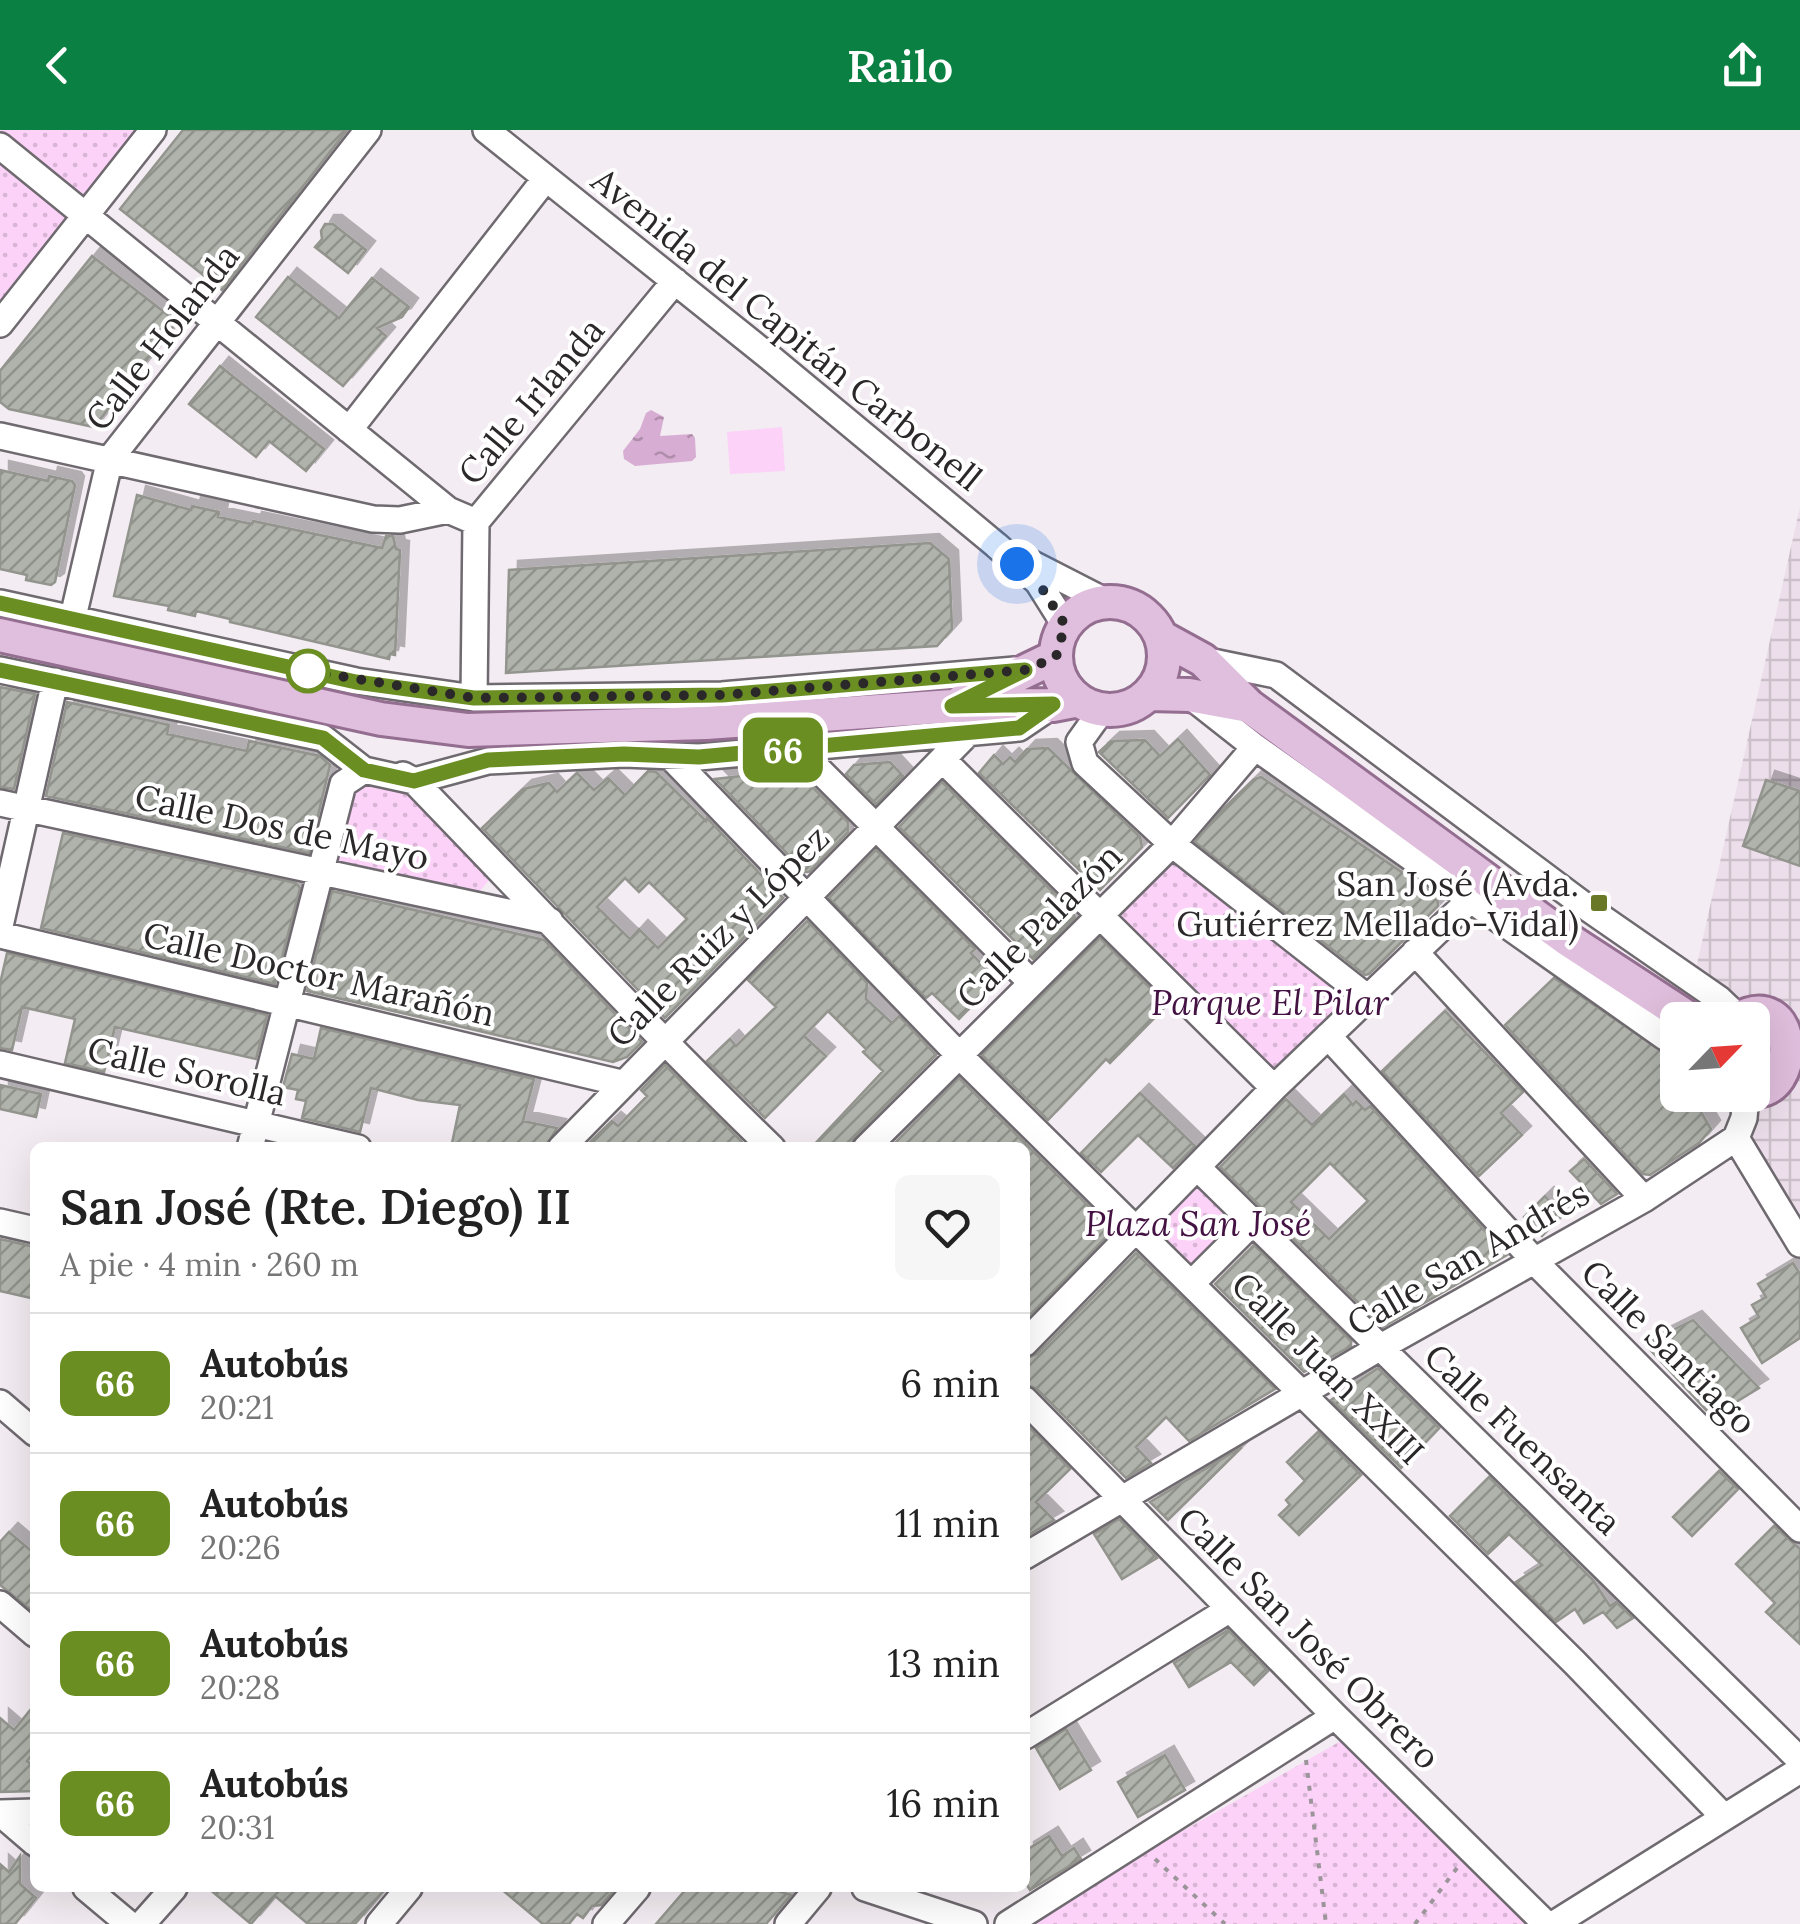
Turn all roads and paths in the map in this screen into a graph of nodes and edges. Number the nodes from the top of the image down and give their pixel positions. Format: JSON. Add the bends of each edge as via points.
{"nodes":[{"id":1,"x":153,"y":130,"type":"edge"},
{"id":2,"x":368,"y":130,"type":"edge"},
{"id":3,"x":486,"y":130,"type":"edge"},
{"id":4,"x":0,"y":146,"type":"edge"},
{"id":5,"x":546,"y":178,"type":"junction"},
{"id":6,"x":85,"y":216,"type":"junction"},
{"id":7,"x":675,"y":282,"type":"junction"},
{"id":8,"x":217,"y":323,"type":"junction"},
{"id":9,"x":0,"y":324,"type":"edge"},
{"id":10,"x":348,"y":430,"type":"junction"},
{"id":11,"x":0,"y":436,"type":"edge"},
{"id":12,"x":110,"y":459,"type":"junction"},
{"id":13,"x":448,"y":510,"type":"junction"},
{"id":14,"x":476,"y":522,"type":"junction"},
{"id":15,"x":996,"y":545,"type":"junction"},
{"id":16,"x":1107,"y":602,"type":"junction"},
{"id":17,"x":0,"y":603,"type":"edge"},
{"id":18,"x":74,"y":617,"type":"junction"},
{"id":19,"x":0,"y":636,"type":"edge"},
{"id":20,"x":1161,"y":637,"type":"junction"},
{"id":21,"x":1060,"y":641,"type":"junction"},
{"id":22,"x":1203,"y":660,"type":"junction"},
{"id":23,"x":0,"y":670,"type":"edge"},
{"id":24,"x":1025,"y":670,"type":"junction"},
{"id":25,"x":55,"y":681,"type":"junction"},
{"id":26,"x":1149,"y":694,"type":"junction"},
{"id":27,"x":1189,"y":695,"type":"junction"},
{"id":28,"x":474,"y":698,"type":"junction"},
{"id":29,"x":300,"y":701,"type":"junction"},
{"id":30,"x":1078,"y":705,"type":"junction"},
{"id":31,"x":1249,"y":706,"type":"junction"},
{"id":32,"x":960,"y":720,"type":"junction"},
{"id":33,"x":1255,"y":747,"type":"junction"},
{"id":34,"x":798,"y":749,"type":"junction"},
{"id":35,"x":670,"y":756,"type":"junction"},
{"id":36,"x":943,"y":760,"type":"junction"},
{"id":37,"x":364,"y":770,"type":"junction"},
{"id":38,"x":414,"y":781,"type":"junction"},
{"id":39,"x":0,"y":803,"type":"edge"},
{"id":40,"x":27,"y":810,"type":"junction"},
{"id":41,"x":874,"y":828,"type":"junction"},
{"id":42,"x":1172,"y":844,"type":"junction"},
{"id":43,"x":321,"y":870,"type":"junction"},
{"id":44,"x":807,"y":896,"type":"junction"},
{"id":45,"x":1471,"y":899,"type":"junction"},
{"id":46,"x":1100,"y":916,"type":"junction"},
{"id":47,"x":550,"y":921,"type":"junction"},
{"id":48,"x":0,"y":926,"type":"edge"},
{"id":49,"x":0,"y":935,"type":"edge"},
{"id":50,"x":1415,"y":952,"type":"junction"},
{"id":51,"x":1032,"y":983,"type":"junction"},
{"id":52,"x":1368,"y":998,"type":"junction"},
{"id":53,"x":287,"y":1002,"type":"junction"},
{"id":54,"x":1663,"y":1002,"type":"edge"},
{"id":55,"x":1722,"y":1002,"type":"edge"},
{"id":56,"x":1770,"y":1015,"type":"edge"},
{"id":57,"x":1793,"y":1026,"type":"edge"},
{"id":58,"x":1660,"y":1032,"type":"edge"},
{"id":59,"x":1328,"y":1036,"type":"junction"},
{"id":60,"x":662,"y":1041,"type":"junction"},
{"id":61,"x":959,"y":1055,"type":"junction"},
{"id":62,"x":0,"y":1064,"type":"edge"},
{"id":63,"x":621,"y":1083,"type":"junction"},
{"id":64,"x":1274,"y":1088,"type":"junction"},
{"id":65,"x":1770,"y":1088,"type":"edge"},
{"id":66,"x":1749,"y":1112,"type":"edge"},
{"id":67,"x":253,"y":1135,"type":"edge"},
{"id":68,"x":1736,"y":1138,"type":"junction"},
{"id":69,"x":310,"y":1142,"type":"edge"},
{"id":70,"x":567,"y":1142,"type":"edge"},
{"id":71,"x":766,"y":1142,"type":"edge"},
{"id":72,"x":872,"y":1142,"type":"edge"},
{"id":73,"x":1198,"y":1168,"type":"junction"},
{"id":74,"x":1644,"y":1199,"type":"junction"},
{"id":75,"x":0,"y":1222,"type":"edge"},
{"id":76,"x":1253,"y":1222,"type":"junction"},
{"id":77,"x":30,"y":1229,"type":"edge"},
{"id":78,"x":1138,"y":1230,"type":"junction"},
{"id":79,"x":1800,"y":1244,"type":"edge"},
{"id":80,"x":1536,"y":1261,"type":"junction"},
{"id":81,"x":1192,"y":1283,"type":"junction"},
{"id":82,"x":1030,"y":1339,"type":"edge"},
{"id":83,"x":1380,"y":1348,"type":"junction"},
{"id":84,"x":1304,"y":1393,"type":"junction"},
{"id":85,"x":0,"y":1403,"type":"edge"},
{"id":86,"x":1030,"y":1405,"type":"edge"},
{"id":87,"x":30,"y":1425,"type":"edge"},
{"id":88,"x":1122,"y":1500,"type":"junction"},
{"id":89,"x":1800,"y":1529,"type":"edge"},
{"id":90,"x":1030,"y":1553,"type":"edge"},
{"id":91,"x":0,"y":1604,"type":"edge"},
{"id":92,"x":1230,"y":1609,"type":"junction"},
{"id":93,"x":30,"y":1630,"type":"edge"},
{"id":94,"x":1335,"y":1716,"type":"junction"},
{"id":95,"x":1030,"y":1733,"type":"edge"},
{"id":96,"x":1303,"y":1736,"type":"junction"},
{"id":97,"x":1800,"y":1760,"type":"edge"},
{"id":98,"x":1800,"y":1770,"type":"edge"},
{"id":99,"x":30,"y":1812,"type":"edge"},
{"id":100,"x":0,"y":1813,"type":"edge"},
{"id":101,"x":1724,"y":1817,"type":"junction"},
{"id":102,"x":30,"y":1840,"type":"edge"},
{"id":103,"x":1137,"y":1842,"type":"junction"},
{"id":104,"x":1471,"y":1850,"type":"junction"},
{"id":105,"x":91,"y":1892,"type":"edge"},
{"id":106,"x":170,"y":1892,"type":"edge"},
{"id":107,"x":406,"y":1892,"type":"edge"},
{"id":108,"x":634,"y":1892,"type":"edge"},
{"id":109,"x":815,"y":1892,"type":"edge"},
{"id":110,"x":877,"y":1892,"type":"edge"},
{"id":111,"x":129,"y":1924,"type":"edge"},
{"id":112,"x":142,"y":1924,"type":"edge"},
{"id":113,"x":378,"y":1924,"type":"edge"},
{"id":114,"x":606,"y":1924,"type":"edge"},
{"id":115,"x":788,"y":1924,"type":"edge"},
{"id":116,"x":974,"y":1924,"type":"edge"},
{"id":117,"x":1008,"y":1924,"type":"edge"},
{"id":118,"x":1225,"y":1924,"type":"edge"},
{"id":119,"x":1326,"y":1924,"type":"edge"},
{"id":120,"x":1415,"y":1924,"type":"edge"},
{"id":121,"x":1546,"y":1924,"type":"edge"},
{"id":122,"x":1554,"y":1924,"type":"edge"}],
"edges":[{"from":1,"to":6,"type":"street"},
{"from":2,"to":8,"type":"street","name":"Calle Holanda"},
{"from":3,"to":5,"type":"street","name":"Avenida del Capitán Carbonell"},
{"from":4,"to":6,"type":"street"},
{"from":5,"to":7,"type":"street","name":"Avenida del Capitán Carbonell"},
{"from":5,"to":10,"type":"street"},
{"from":6,"to":8,"type":"street"},
{"from":6,"to":9,"type":"street"},
{"from":7,"to":14,"type":"street","name":"Calle Irlanda"},
{"from":7,"to":15,"type":"street","name":"Avenida del Capitán Carbonell"},
{"from":8,"to":10,"type":"street"},
{"from":8,"to":12,"type":"street","name":"Calle Holanda"},
{"from":10,"to":13,"type":"street"},
{"from":11,"to":12,"type":"street"},
{"from":12,"to":13,"type":"street","via":[[373,519]]},
{"from":12,"to":18,"type":"street","name":"Calle Holanda"},
{"from":13,"to":14,"type":"street"},
{"from":14,"to":28,"type":"street","name":"Calle Irlanda"},
{"from":15,"to":16,"type":"street"},
{"from":15,"to":21,"type":"street","via":[[1038,582]]},
{"from":16,"to":20,"type":"main road","via":[[1134,607]]},
{"from":16,"to":21,"type":"main road","via":[[1076,613]]},
{"from":17,"to":18,"type":"street"},
{"from":18,"to":28,"type":"street","via":[[356,682]]},
{"from":19,"to":29,"type":"main road"},
{"from":20,"to":22,"type":"main road"},
{"from":20,"to":26,"type":"main road","via":[[1161,675]]},
{"from":21,"to":24,"type":"main road"},
{"from":21,"to":30,"type":"main road","via":[[1062,681]]},
{"from":22,"to":31,"type":"main road"},
{"from":22,"to":55,"type":"street","via":[[1276,675]]},
{"from":23,"to":25,"type":"street"},
{"from":24,"to":28,"type":"street","via":[[722,695]]},
{"from":24,"to":32,"type":"main road"},
{"from":25,"to":37,"type":"street","via":[[323,738]]},
{"from":25,"to":40,"type":"street"},
{"from":26,"to":27,"type":"main road"},
{"from":26,"to":30,"type":"main road","via":[[1127,708]]},
{"from":27,"to":31,"type":"main road"},
{"from":27,"to":33,"type":"street"},
{"from":29,"to":32,"type":"main road","via":[[468,730]]},
{"from":29,"to":38,"type":"street"},
{"from":30,"to":32,"type":"main road"},
{"from":30,"to":42,"type":"street","via":[[1085,763]]},
{"from":31,"to":54,"type":"main road"},
{"from":32,"to":34,"type":"street"},
{"from":32,"to":36,"type":"street","name":"Calle Ruiz y López"},
{"from":33,"to":42,"type":"street","name":"Calle Palazón"},
{"from":33,"to":45,"type":"street"},
{"from":34,"to":35,"type":"street"},
{"from":34,"to":41,"type":"street"},
{"from":35,"to":38,"type":"street","via":[[488,760]]},
{"from":35,"to":44,"type":"street","name":"Calle Juan XXIII"},
{"from":36,"to":41,"type":"street","name":"Calle Ruiz y López"},
{"from":36,"to":46,"type":"street"},
{"from":37,"to":38,"type":"street"},
{"from":37,"to":43,"type":"street","via":[[343,784]]},
{"from":38,"to":47,"type":"street"},
{"from":39,"to":40,"type":"street","name":"Calle Dos de Mayo"},
{"from":40,"to":43,"type":"street","name":"Calle Dos de Mayo"},
{"from":40,"to":48,"type":"street"},
{"from":41,"to":44,"type":"street","name":"Calle Ruiz y López"},
{"from":41,"to":51,"type":"street"},
{"from":42,"to":46,"type":"street","name":"Calle Palazón"},
{"from":42,"to":52,"type":"street"},
{"from":43,"to":47,"type":"street","name":"Calle Dos de Mayo"},
{"from":43,"to":53,"type":"street"},
{"from":44,"to":60,"type":"street","name":"Calle Ruiz y López"},
{"from":44,"to":61,"type":"street","name":"Calle Juan XXIII"},
{"from":45,"to":50,"type":"street"},
{"from":45,"to":58,"type":"street"},
{"from":46,"to":51,"type":"street","name":"Calle Palazón"},
{"from":46,"to":64,"type":"street"},
{"from":47,"to":60,"type":"street"},
{"from":49,"to":53,"type":"street","name":"Calle Doctor Marañón"},
{"from":50,"to":52,"type":"street"},
{"from":50,"to":74,"type":"street"},
{"from":51,"to":61,"type":"street","name":"Calle Palazón"},
{"from":52,"to":59,"type":"street"},
{"from":53,"to":63,"type":"street","name":"Calle Doctor Marañón"},
{"from":53,"to":67,"type":"street"},
{"from":56,"to":57,"type":"main road"},
{"from":57,"to":65,"type":"main road","via":[[1797,1060]]},
{"from":59,"to":64,"type":"street"},
{"from":59,"to":80,"type":"street","name":"Calle Santiago"},
{"from":60,"to":63,"type":"street","name":"Calle Ruiz y López"},
{"from":60,"to":71,"type":"street"},
{"from":61,"to":72,"type":"street","name":"Calle Palazón"},
{"from":61,"to":78,"type":"street","name":"Calle Juan XXIII"},
{"from":62,"to":67,"type":"street","name":"Calle Sorolla"},
{"from":63,"to":70,"type":"street","name":"Calle Ruiz y López"},
{"from":64,"to":73,"type":"street"},
{"from":66,"to":68,"type":"street"},
{"from":67,"to":69,"type":"street","name":"Calle Sorolla"},
{"from":68,"to":74,"type":"street","name":"Calle San Andrés"},
{"from":68,"to":79,"type":"street"},
{"from":73,"to":76,"type":"street","name":"Calle Fuensanta"},
{"from":73,"to":78,"type":"street"},
{"from":74,"to":80,"type":"street","name":"Calle San Andrés"},
{"from":75,"to":77,"type":"street"},
{"from":76,"to":81,"type":"street"},
{"from":76,"to":83,"type":"street","name":"Calle Fuensanta"},
{"from":78,"to":81,"type":"street","name":"Calle Juan XXIII"},
{"from":78,"to":82,"type":"street"},
{"from":80,"to":83,"type":"street","name":"Calle San Andrés"},
{"from":80,"to":89,"type":"street","name":"Calle Santiago"},
{"from":81,"to":84,"type":"street","name":"Calle Juan XXIII"},
{"from":83,"to":84,"type":"street","name":"Calle San Andrés"},
{"from":83,"to":97,"type":"street","name":"Calle Fuensanta"},
{"from":84,"to":88,"type":"street","name":"Calle San Andrés"},
{"from":84,"to":101,"type":"street","name":"Calle Juan XXIII"},
{"from":85,"to":87,"type":"street"},
{"from":86,"to":88,"type":"street","name":"Calle San José Obrero"},
{"from":88,"to":90,"type":"street","name":"Calle San Andrés"},
{"from":88,"to":92,"type":"street","name":"Calle San José Obrero"},
{"from":91,"to":93,"type":"street"},
{"from":92,"to":94,"type":"street","name":"Calle San José Obrero"},
{"from":92,"to":95,"type":"street"},
{"from":94,"to":96,"type":"street"},
{"from":94,"to":104,"type":"street","name":"Calle San José Obrero"},
{"from":96,"to":103,"type":"street"},
{"from":96,"to":119,"type":"path"},
{"from":98,"to":101,"type":"street"},
{"from":99,"to":100,"type":"street"},
{"from":100,"to":102,"type":"street"},
{"from":101,"to":122,"type":"street"},
{"from":103,"to":117,"type":"street"},
{"from":103,"to":118,"type":"path"},
{"from":104,"to":120,"type":"path"},
{"from":104,"to":121,"type":"street","name":"Calle San José Obrero"},
{"from":105,"to":111,"type":"street"},
{"from":106,"to":112,"type":"street"},
{"from":107,"to":113,"type":"street"},
{"from":108,"to":114,"type":"street"},
{"from":109,"to":115,"type":"street"},
{"from":110,"to":116,"type":"street"}]}
